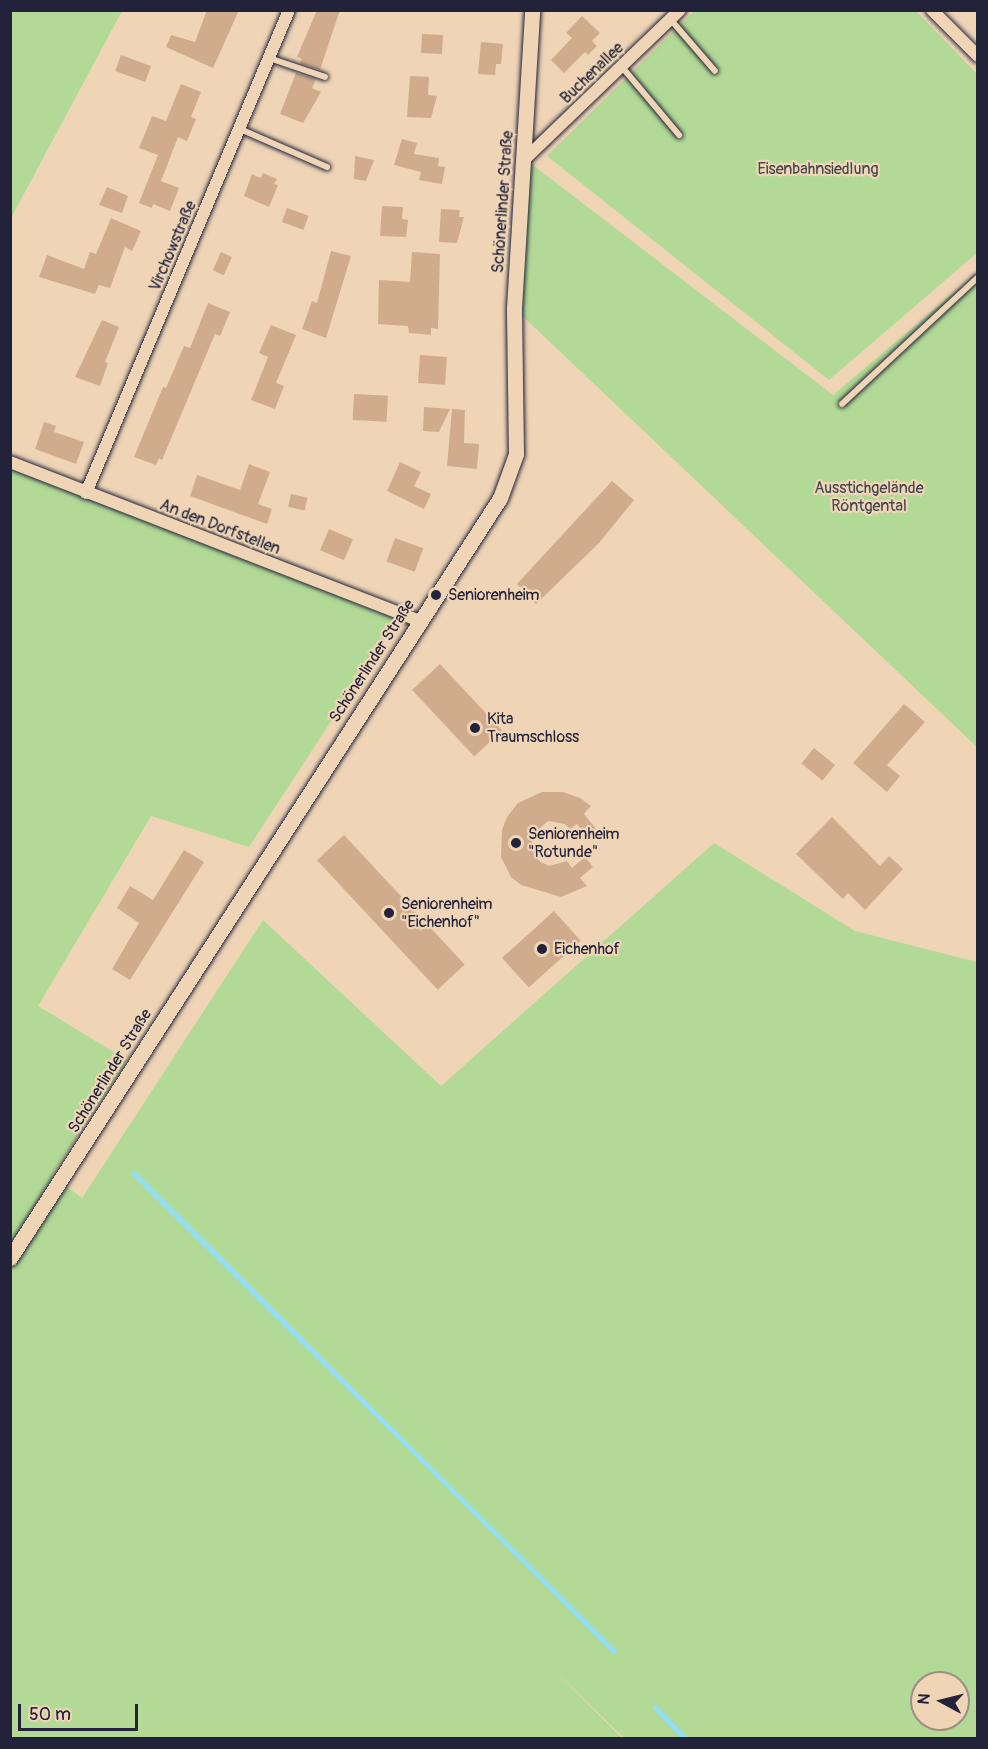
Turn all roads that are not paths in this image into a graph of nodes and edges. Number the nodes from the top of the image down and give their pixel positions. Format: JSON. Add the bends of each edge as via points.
{"nodes":[{"id":1,"x":289,"y":10,"type":"edge"},
{"id":2,"x":532,"y":10,"type":"edge"},
{"id":3,"x":680,"y":10,"type":"edge"},
{"id":4,"x":932,"y":10,"type":"edge"},
{"id":5,"x":671,"y":20,"type":"junction"},
{"id":6,"x":978,"y":56,"type":"edge"},
{"id":7,"x":269,"y":58,"type":"junction"},
{"id":8,"x":622,"y":67,"type":"junction"},
{"id":9,"x":715,"y":71,"type":"dead end"},
{"id":10,"x":324,"y":77,"type":"dead end"},
{"id":11,"x":240,"y":129,"type":"junction"},
{"id":12,"x":679,"y":135,"type":"dead end"},
{"id":13,"x":525,"y":159,"type":"junction"},
{"id":14,"x":327,"y":167,"type":"dead end"},
{"id":15,"x":978,"y":277,"type":"edge"},
{"id":16,"x":842,"y":404,"type":"dead end"},
{"id":17,"x":10,"y":462,"type":"edge"},
{"id":18,"x":87,"y":493,"type":"junction"},
{"id":19,"x":418,"y":620,"type":"junction"},
{"id":20,"x":10,"y":1258,"type":"edge"}],
"edges":[{"from":1,"to":7,"type":"street","name":"Virchowstraße"},
{"from":2,"to":13,"type":"street","name":"Schönerlinder Straße"},
{"from":3,"to":5,"type":"street","name":"Buchenallee"},
{"from":4,"to":6,"type":"street"},
{"from":5,"to":8,"type":"street","name":"Buchenallee"},
{"from":5,"to":9,"type":"lane"},
{"from":7,"to":10,"type":"lane"},
{"from":7,"to":11,"type":"street","name":"Virchowstraße"},
{"from":8,"to":12,"type":"lane"},
{"from":8,"to":13,"type":"street","name":"Buchenallee"},
{"from":11,"to":14,"type":"lane"},
{"from":11,"to":18,"type":"street","name":"Virchowstraße"},
{"from":13,"to":19,"type":"street","name":"Schönerlinder Straße","via":[[514,308],[516,454],[500,498]]},
{"from":15,"to":16,"type":"lane"},
{"from":17,"to":18,"type":"street","name":"An den Dorfstellen"},
{"from":18,"to":19,"type":"street","name":"An den Dorfstellen"},
{"from":19,"to":20,"type":"street","name":"Schönerlinder Straße"}]}
